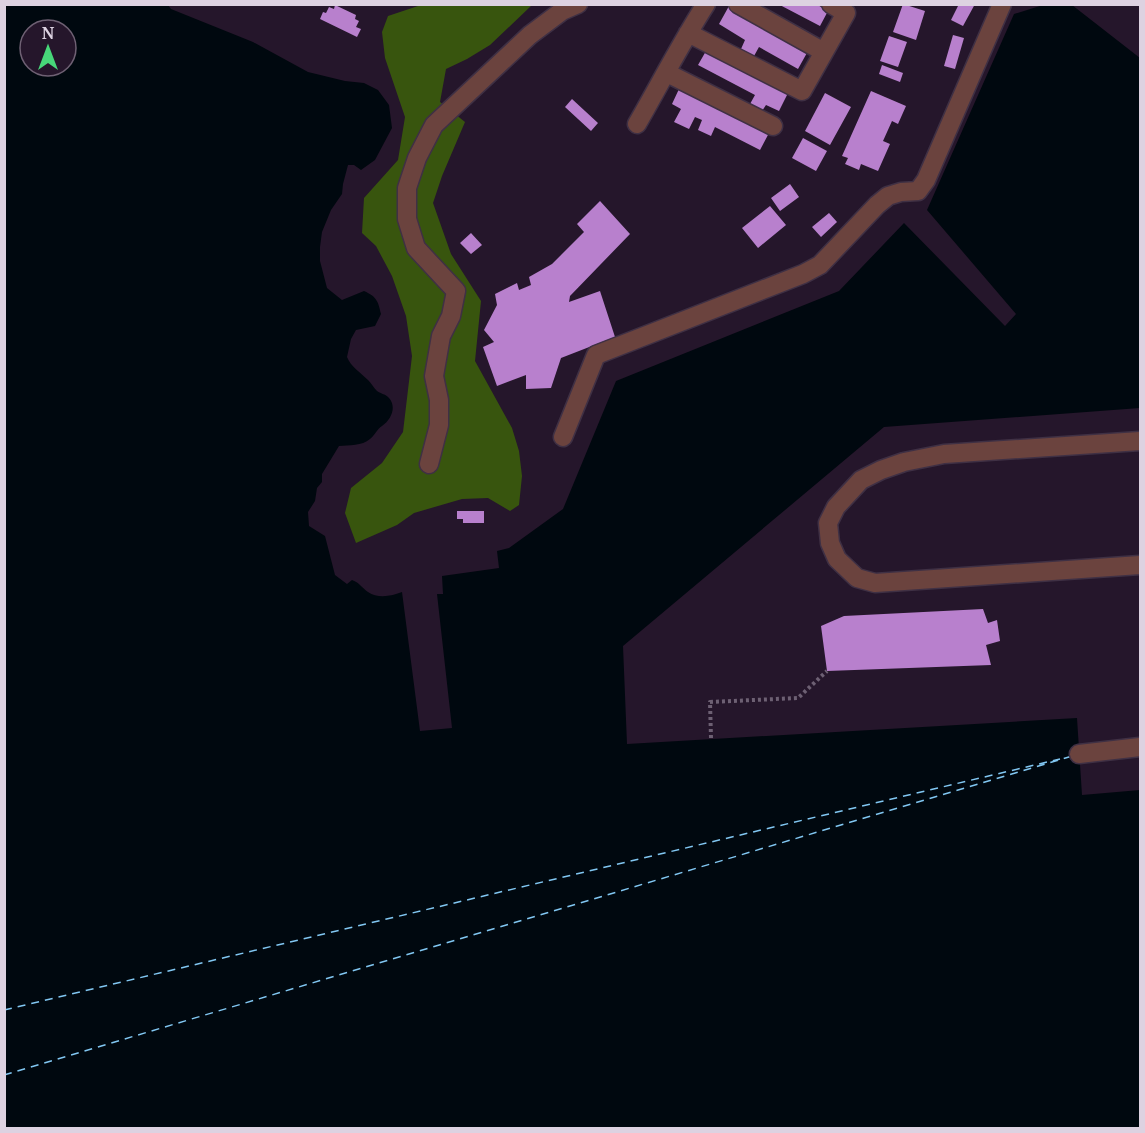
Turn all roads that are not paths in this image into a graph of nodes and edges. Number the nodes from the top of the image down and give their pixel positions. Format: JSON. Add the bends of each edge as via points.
{"nodes":[{"id":1,"x":578,"y":4,"type":"edge"},
{"id":2,"x":706,"y":4,"type":"edge"},
{"id":3,"x":738,"y":4,"type":"edge"},
{"id":4,"x":831,"y":4,"type":"edge"},
{"id":5,"x":1002,"y":4,"type":"edge"},
{"id":6,"x":688,"y":33,"type":"junction"},
{"id":7,"x":824,"y":52,"type":"junction"},
{"id":8,"x":667,"y":74,"type":"junction"},
{"id":9,"x":637,"y":124,"type":"dead end"},
{"id":10,"x":773,"y":126,"type":"dead end"},
{"id":11,"x":563,"y":437,"type":"dead end"},
{"id":12,"x":1140,"y":441,"type":"edge"},
{"id":13,"x":429,"y":464,"type":"dead end"},
{"id":14,"x":1140,"y":565,"type":"edge"},
{"id":15,"x":1140,"y":747,"type":"edge"},
{"id":16,"x":1079,"y":754,"type":"dead end"}],
"edges":[{"from":1,"to":13,"type":"street","via":[[530,35],[434,124],[407,188],[407,219],[416,248],[456,291],[439,346],[435,376],[439,425]]},
{"from":2,"to":6,"type":"street"},
{"from":3,"to":7,"type":"street"},
{"from":4,"to":7,"type":"street","via":[[846,13]]},
{"from":5,"to":11,"type":"street","via":[[918,191],[888,196],[820,265],[803,274],[596,355]]},
{"from":6,"to":7,"type":"street","via":[[802,91]]},
{"from":6,"to":8,"type":"street"},
{"from":8,"to":9,"type":"street"},
{"from":8,"to":10,"type":"street"},
{"from":12,"to":14,"type":"street","via":[[944,454],[904,462],[861,480],[836,507],[828,523],[837,559],[857,578],[875,583]]},
{"from":15,"to":16,"type":"street"}]}
